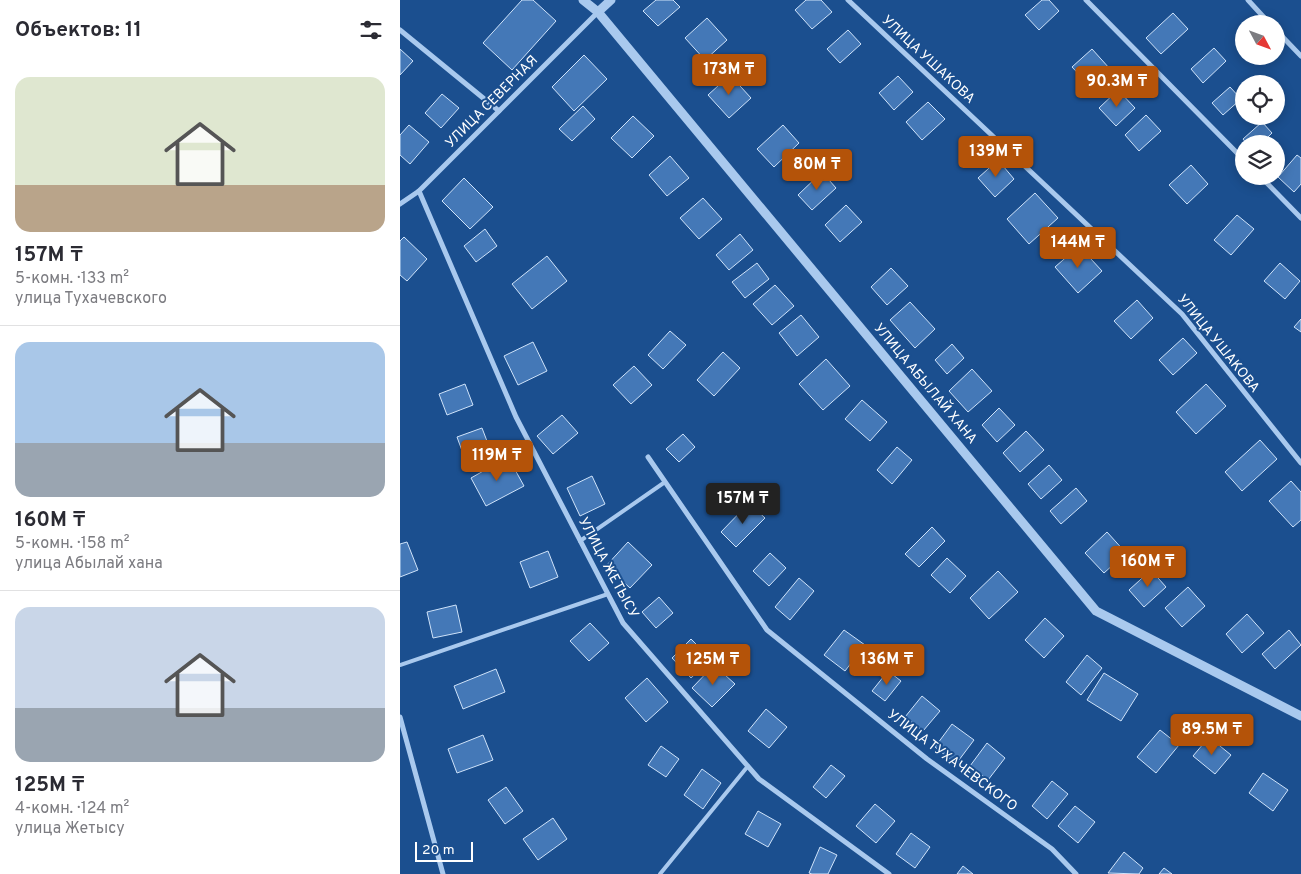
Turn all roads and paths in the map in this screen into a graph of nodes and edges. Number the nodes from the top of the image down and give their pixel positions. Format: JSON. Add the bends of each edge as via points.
{"nodes":[{"id":1,"x":583,"y":0,"type":"edge"},
{"id":2,"x":611,"y":0,"type":"edge"},
{"id":3,"x":848,"y":0,"type":"edge"},
{"id":4,"x":1086,"y":0,"type":"edge"},
{"id":5,"x":1248,"y":0,"type":"edge"},
{"id":6,"x":598,"y":12,"type":"junction"},
{"id":7,"x":1262,"y":15,"type":"edge"},
{"id":8,"x":400,"y":30,"type":"edge"},
{"id":9,"x":1285,"y":39,"type":"edge"},
{"id":10,"x":1301,"y":56,"type":"edge"},
{"id":11,"x":499,"y":111,"type":"junction"},
{"id":12,"x":1235,"y":151,"type":"edge"},
{"id":13,"x":1269,"y":185,"type":"edge"},
{"id":14,"x":419,"y":191,"type":"junction"},
{"id":15,"x":400,"y":204,"type":"edge"},
{"id":16,"x":1301,"y":218,"type":"edge"},
{"id":17,"x":648,"y":457,"type":"dead end"},
{"id":18,"x":1301,"y":463,"type":"edge"},
{"id":19,"x":665,"y":482,"type":"junction"},
{"id":20,"x":580,"y":541,"type":"junction"},
{"id":21,"x":608,"y":594,"type":"junction"},
{"id":22,"x":400,"y":665,"type":"edge"},
{"id":23,"x":1301,"y":716,"type":"edge"},
{"id":24,"x":400,"y":717,"type":"edge"},
{"id":25,"x":748,"y":766,"type":"junction"},
{"id":26,"x":443,"y":874,"type":"edge"},
{"id":27,"x":660,"y":874,"type":"edge"},
{"id":28,"x":889,"y":874,"type":"edge"},
{"id":29,"x":1076,"y":874,"type":"edge"}],
"edges":[{"from":1,"to":6,"type":"street","name":"УЛИЦА АБЫЛАЙ ХАНА"},
{"from":2,"to":6,"type":"street"},
{"from":3,"to":18,"type":"street","name":"УЛИЦА УШАКОВА","via":[[1182,314]]},
{"from":4,"to":12,"type":"street"},
{"from":5,"to":7,"type":"street"},
{"from":6,"to":11,"type":"street","name":"УЛИЦА СЕВЕРНАЯ"},
{"from":6,"to":23,"type":"street","name":"УЛИЦА АБЫЛАЙ ХАНА","via":[[1096,611]]},
{"from":8,"to":11,"type":"street"},
{"from":9,"to":10,"type":"street"},
{"from":11,"to":14,"type":"street","name":"УЛИЦА СЕВЕРНАЯ"},
{"from":13,"to":16,"type":"street"},
{"from":14,"to":15,"type":"street","name":"УЛИЦА СЕВЕРНАЯ"},
{"from":14,"to":20,"type":"street","name":"УЛИЦА ЖЕТЫСУ","via":[[516,417]]},
{"from":17,"to":19,"type":"street","name":"УЛИЦА ТУХАЧЕВСКОГО"},
{"from":19,"to":20,"type":"lane"},
{"from":19,"to":29,"type":"street","name":"УЛИЦА ТУХАЧЕВСКОГО","via":[[767,630],[927,759],[1052,849]]},
{"from":20,"to":21,"type":"street","name":"УЛИЦА ЖЕТЫСУ"},
{"from":21,"to":22,"type":"lane"},
{"from":21,"to":25,"type":"street","name":"УЛИЦА ЖЕТЫСУ","via":[[624,624]]},
{"from":24,"to":26,"type":"street"},
{"from":25,"to":27,"type":"lane"},
{"from":25,"to":28,"type":"street","name":"УЛИЦА ЖЕТЫСУ","via":[[759,779]]}]}
